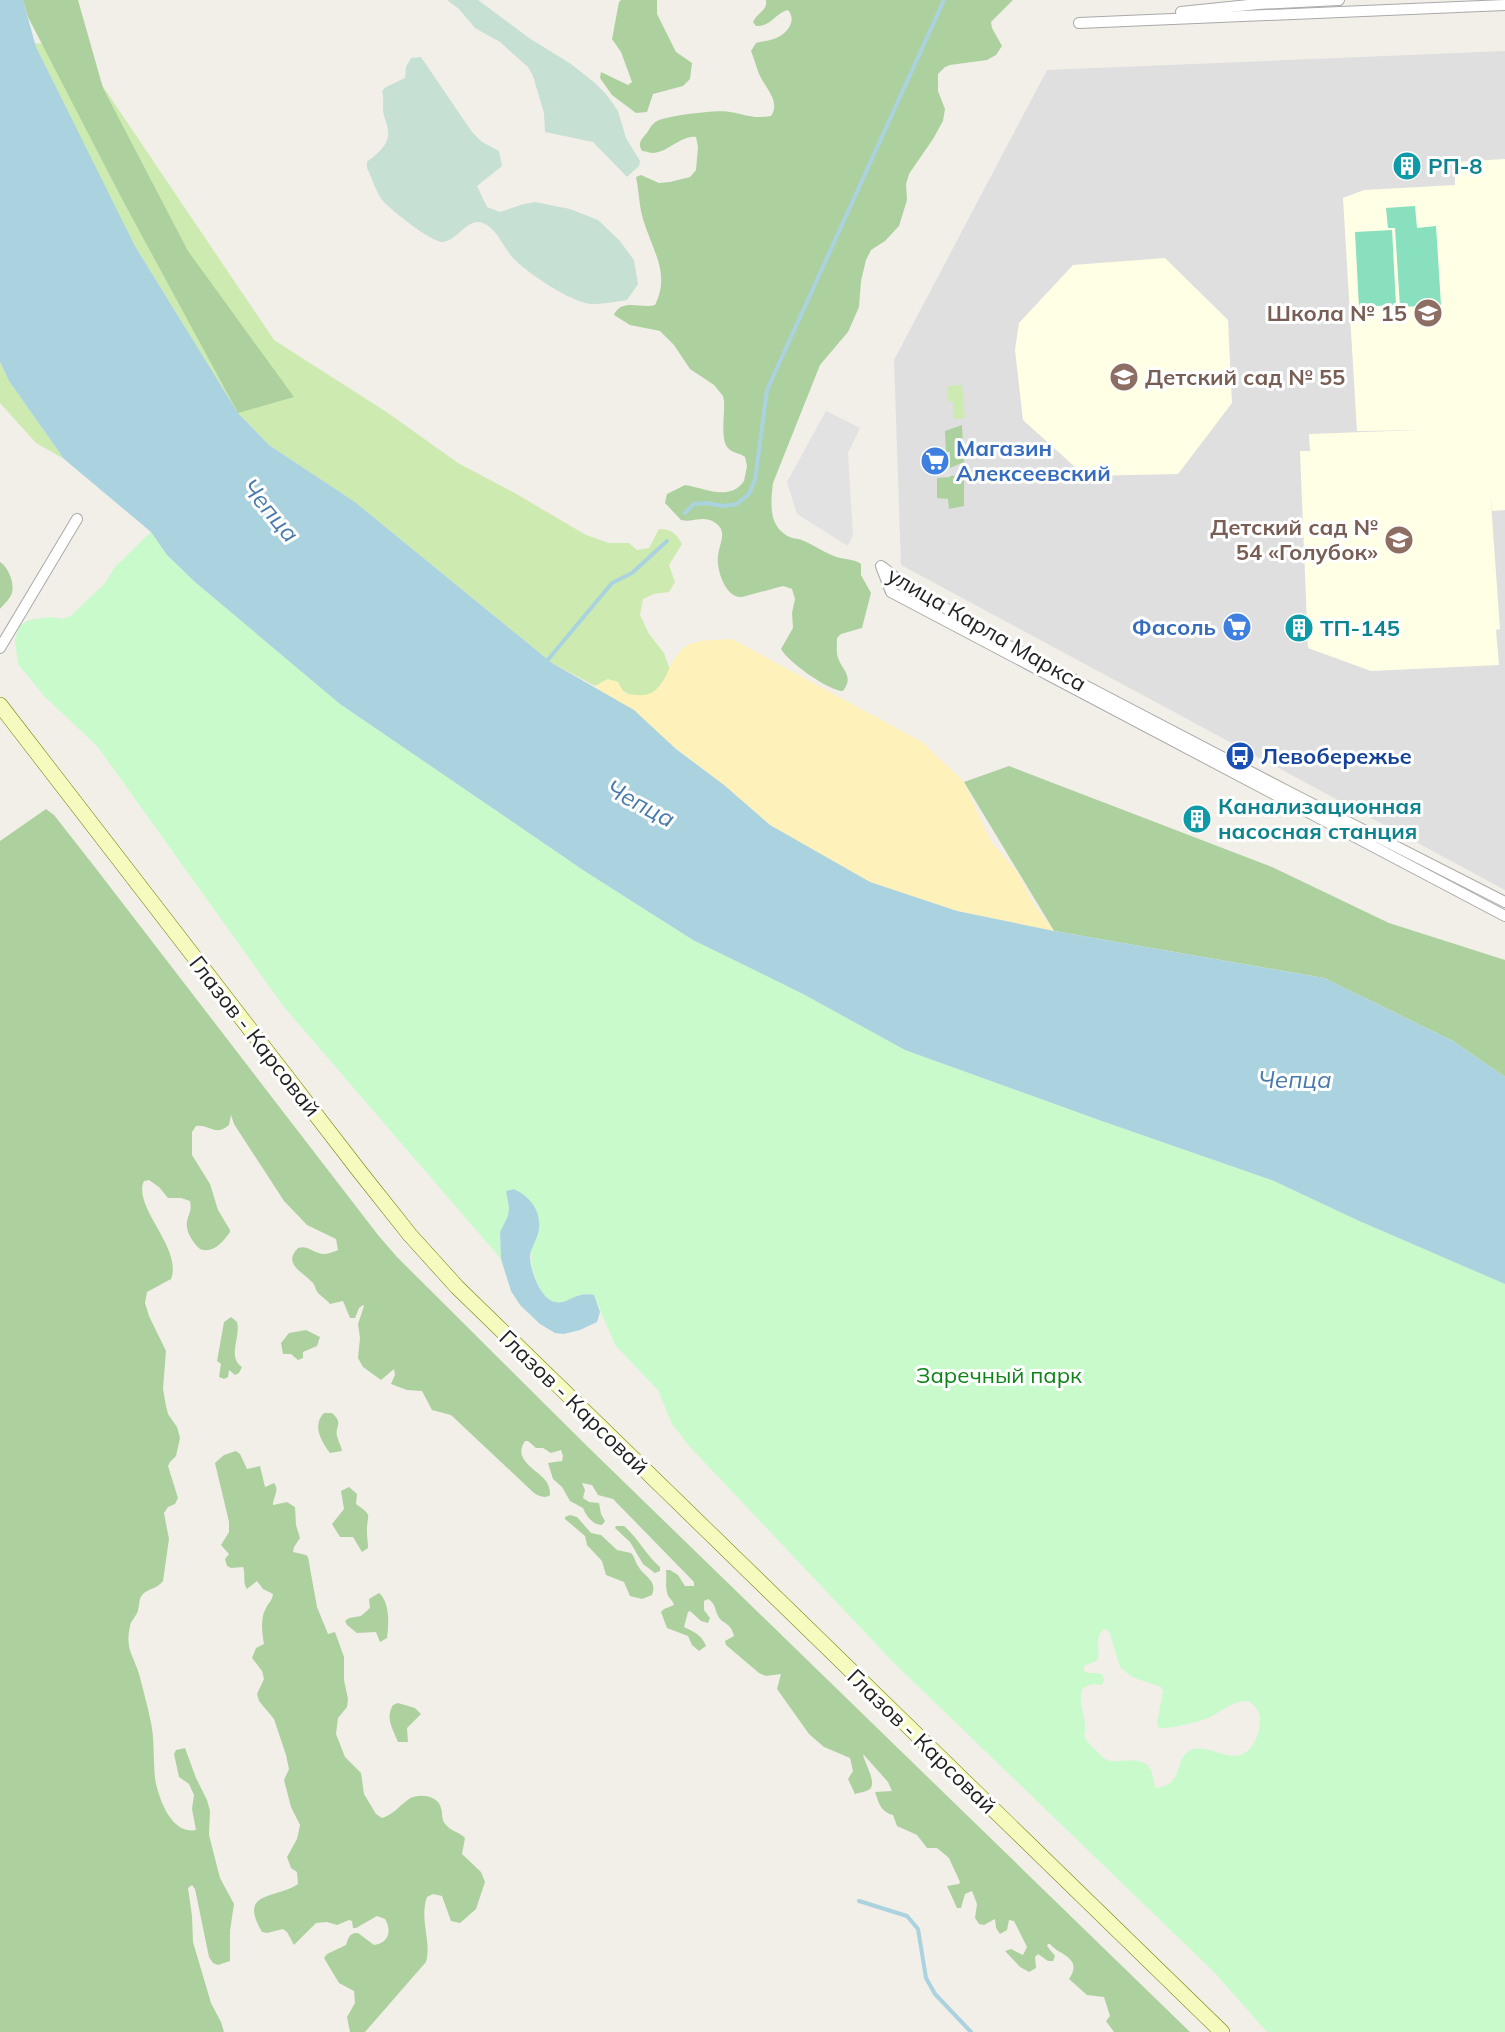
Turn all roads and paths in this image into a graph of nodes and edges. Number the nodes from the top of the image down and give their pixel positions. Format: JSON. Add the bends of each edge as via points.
{"nodes":[{"id":1,"x":1339,"y":0,"type":"edge"},
{"id":2,"x":1505,"y":5,"type":"edge"},
{"id":3,"x":77,"y":519,"type":"dead end"},
{"id":4,"x":0,"y":648,"type":"edge"},
{"id":5,"x":0,"y":705,"type":"edge"},
{"id":6,"x":1505,"y":902,"type":"edge"},
{"id":7,"x":1505,"y":916,"type":"edge"},
{"id":8,"x":1222,"y":2032,"type":"edge"}],
"edges":[{"from":1,"to":2,"type":"street","via":[[1079,22]]},
{"from":3,"to":4,"type":"street"},
{"from":5,"to":8,"type":"main road","name":"Глазов - Карсовай","via":[[360,1172],[457,1287]]},
{"from":6,"to":7,"type":"street","name":"улица Карла Маркса","via":[[994,638],[881,566],[891,592]]}]}
